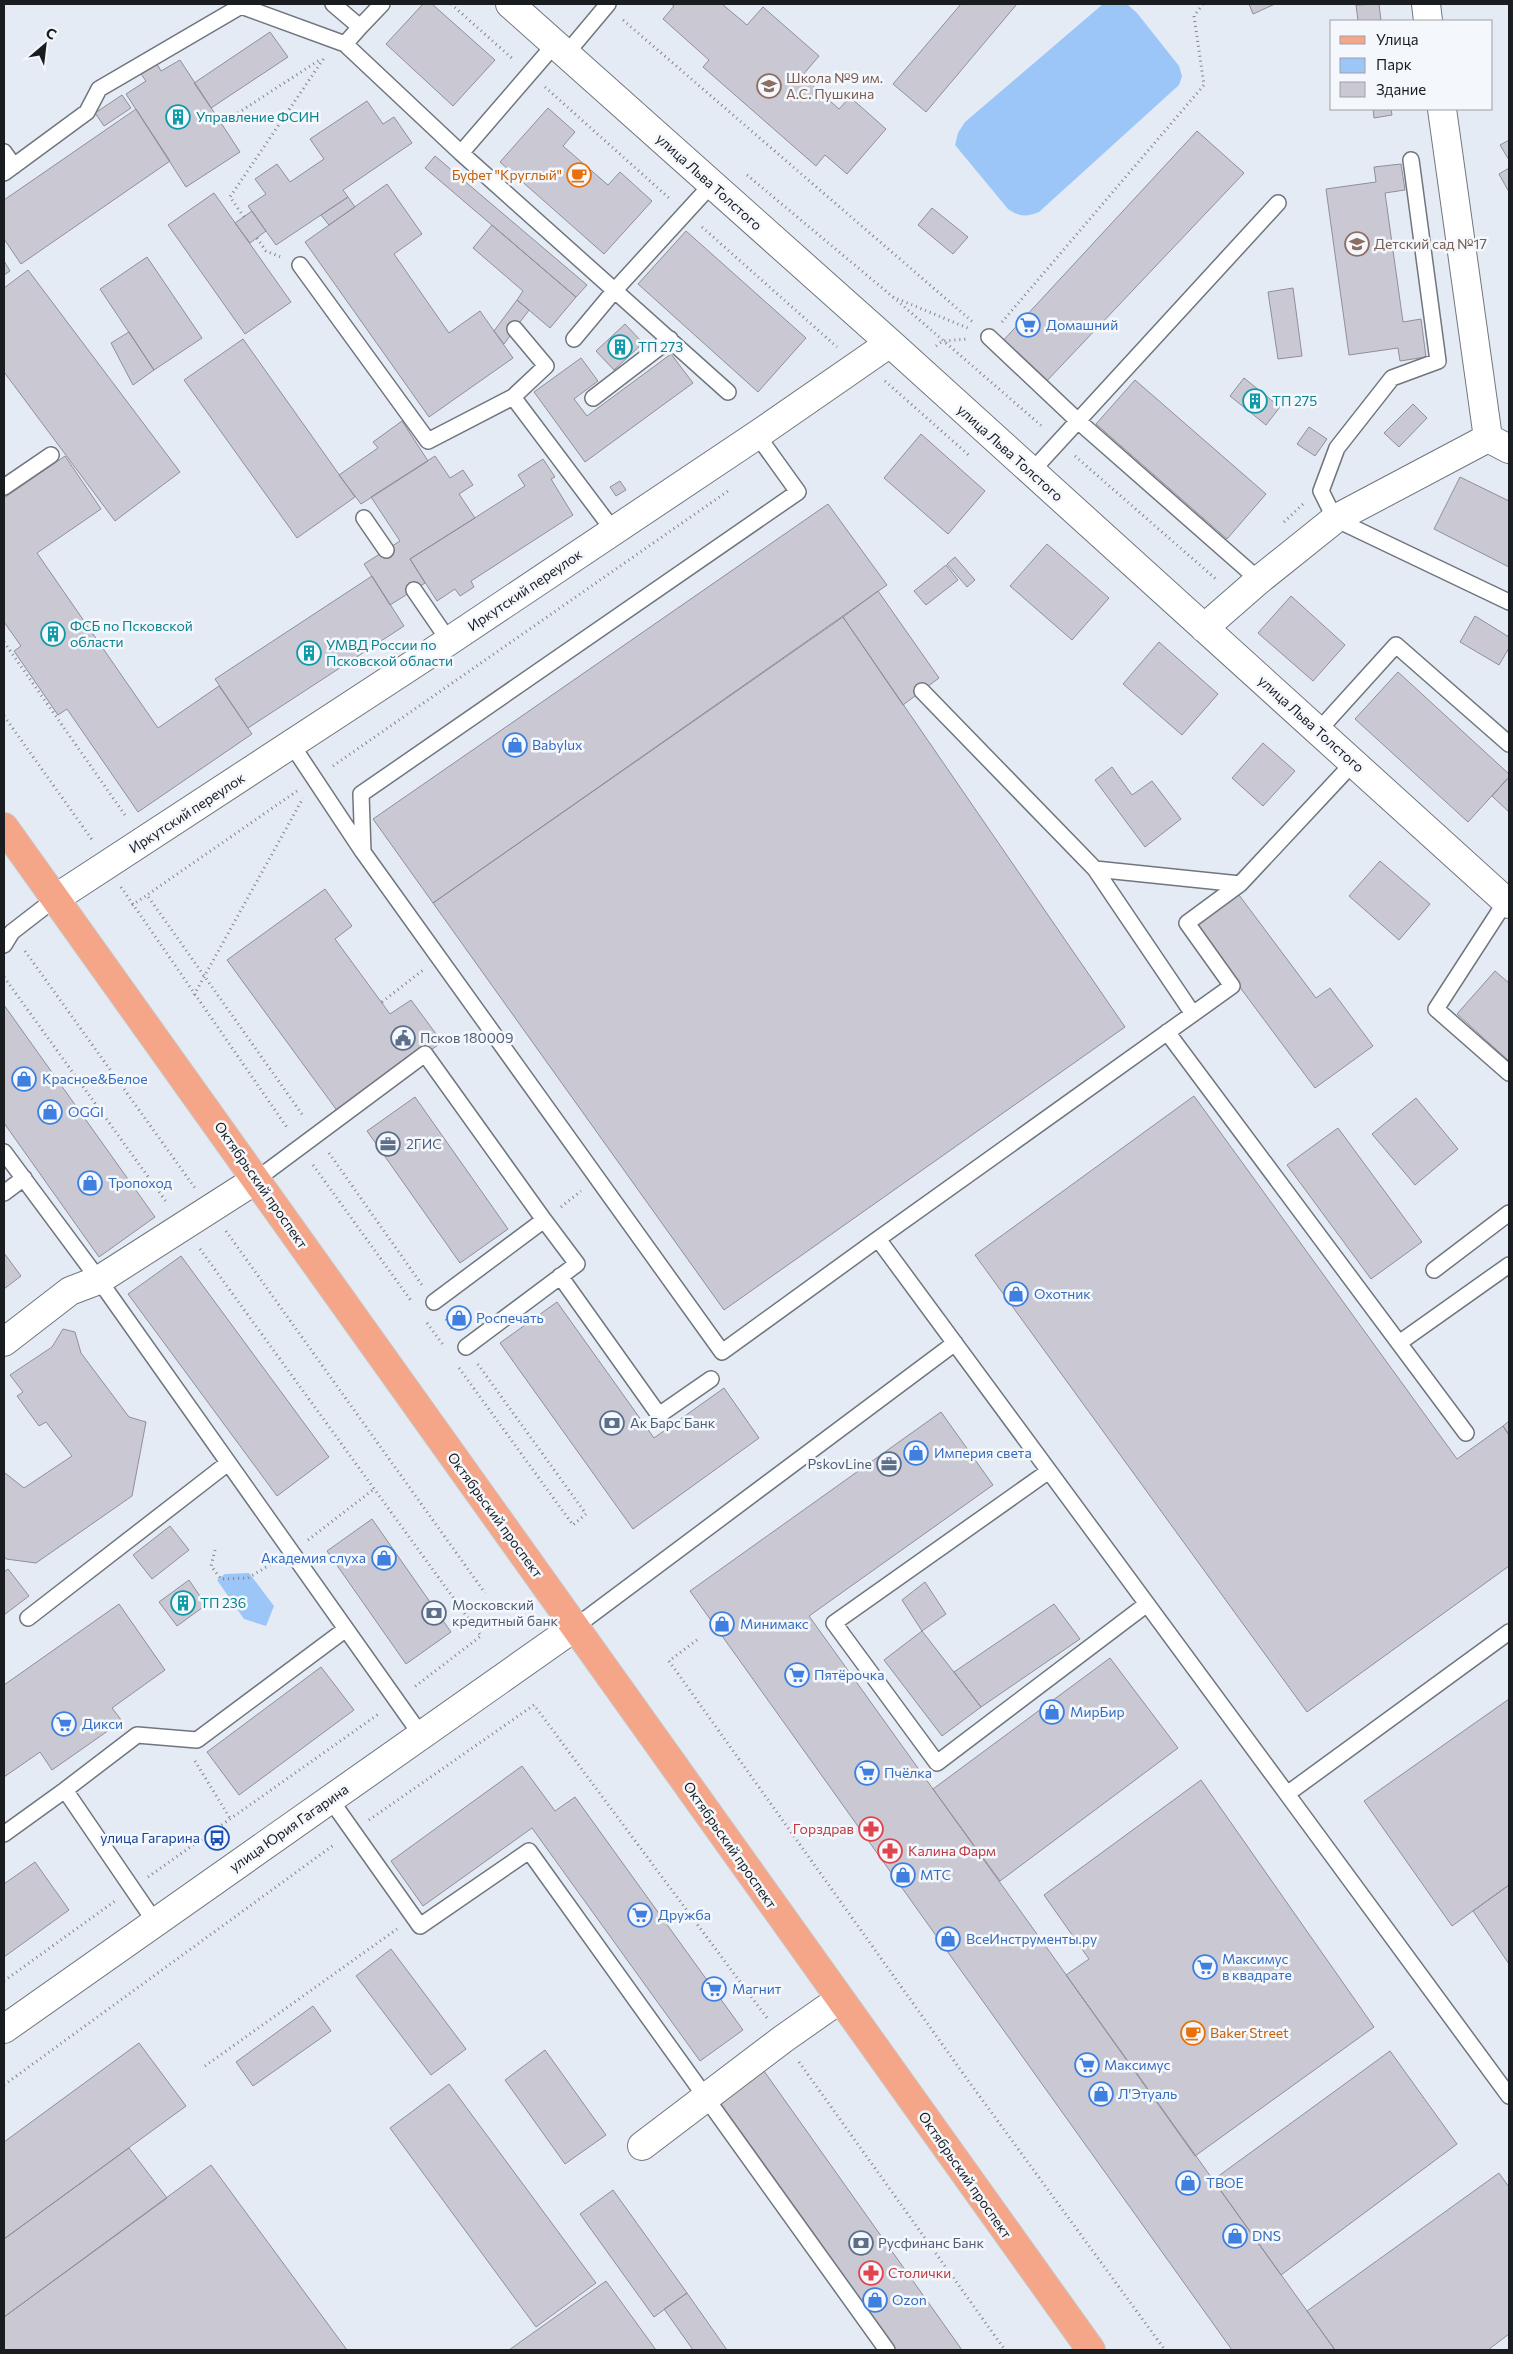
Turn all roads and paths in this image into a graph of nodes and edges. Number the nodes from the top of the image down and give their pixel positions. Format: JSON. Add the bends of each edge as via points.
{"nodes":[{"id":1,"x":333,"y":4,"type":"edge"},
{"id":2,"x":382,"y":4,"type":"edge"},
{"id":3,"x":510,"y":4,"type":"edge"},
{"id":4,"x":1203,"y":4,"type":"edge"},
{"id":5,"x":1426,"y":4,"type":"edge"},
{"id":6,"x":608,"y":5,"type":"edge"},
{"id":7,"x":1428,"y":20,"type":"edge"},
{"id":8,"x":360,"y":27,"type":"junction"},
{"id":9,"x":345,"y":44,"type":"junction"},
{"id":10,"x":561,"y":49,"type":"junction"},
{"id":11,"x":1442,"y":110,"type":"edge"},
{"id":12,"x":221,"y":124,"type":"dead end"},
{"id":13,"x":4,"y":152,"type":"edge"},
{"id":14,"x":461,"y":153,"type":"junction"},
{"id":15,"x":1411,"y":160,"type":"dead end"},
{"id":16,"x":9,"y":169,"type":"edge"},
{"id":17,"x":741,"y":170,"type":"dead end"},
{"id":18,"x":712,"y":184,"type":"junction"},
{"id":19,"x":1278,"y":203,"type":"dead end"},
{"id":20,"x":244,"y":217,"type":"dead end"},
{"id":21,"x":257,"y":238,"type":"dead end"},
{"id":22,"x":300,"y":265,"type":"joint"},
{"id":23,"x":615,"y":290,"type":"junction"},
{"id":24,"x":515,"y":329,"type":"dead end"},
{"id":25,"x":989,"y":337,"type":"junction"},
{"id":26,"x":574,"y":339,"type":"dead end"},
{"id":27,"x":670,"y":340,"type":"junction"},
{"id":28,"x":890,"y":343,"type":"junction"},
{"id":29,"x":911,"y":363,"type":"junction"},
{"id":30,"x":877,"y":387,"type":"dead end"},
{"id":31,"x":728,"y":392,"type":"dead end"},
{"id":32,"x":513,"y":397,"type":"junction"},
{"id":33,"x":594,"y":398,"type":"dead end"},
{"id":34,"x":1078,"y":421,"type":"junction"},
{"id":35,"x":757,"y":435,"type":"junction"},
{"id":36,"x":1498,"y":444,"type":"edge"},
{"id":37,"x":50,"y":455,"type":"dead end"},
{"id":38,"x":1032,"y":472,"type":"junction"},
{"id":39,"x":4,"y":486,"type":"edge"},
{"id":40,"x":734,"y":487,"type":"dead end"},
{"id":41,"x":364,"y":518,"type":"dead end"},
{"id":42,"x":1335,"y":519,"type":"junction"},
{"id":43,"x":613,"y":530,"type":"junction"},
{"id":44,"x":386,"y":550,"type":"dead end"},
{"id":45,"x":1258,"y":580,"type":"junction"},
{"id":46,"x":414,"y":590,"type":"dead end"},
{"id":47,"x":1509,"y":602,"type":"edge"},
{"id":48,"x":1204,"y":628,"type":"junction"},
{"id":49,"x":449,"y":641,"type":"junction"},
{"id":50,"x":4,"y":642,"type":"edge"},
{"id":51,"x":922,"y":691,"type":"dead end"},
{"id":52,"x":4,"y":716,"type":"edge"},
{"id":53,"x":1319,"y":730,"type":"junction"},
{"id":54,"x":1509,"y":744,"type":"edge"},
{"id":55,"x":292,"y":745,"type":"junction"},
{"id":56,"x":1354,"y":762,"type":"junction"},
{"id":57,"x":313,"y":780,"type":"junction"},
{"id":58,"x":4,"y":826,"type":"edge"},
{"id":59,"x":143,"y":841,"type":"junction"},
{"id":60,"x":362,"y":852,"type":"junction"},
{"id":61,"x":107,"y":865,"type":"junction"},
{"id":62,"x":1095,"y":869,"type":"junction"},
{"id":63,"x":1240,"y":884,"type":"junction"},
{"id":64,"x":147,"y":895,"type":"junction"},
{"id":65,"x":56,"y":898,"type":"junction"},
{"id":66,"x":1508,"y":902,"type":"edge"},
{"id":67,"x":132,"y":905,"type":"junction"},
{"id":68,"x":12,"y":932,"type":"junction"},
{"id":69,"x":4,"y":945,"type":"edge"},
{"id":70,"x":422,"y":971,"type":"dead end"},
{"id":71,"x":204,"y":977,"type":"junction"},
{"id":72,"x":194,"y":995,"type":"junction"},
{"id":73,"x":382,"y":1002,"type":"dead end"},
{"id":74,"x":1193,"y":1014,"type":"junction"},
{"id":75,"x":1167,"y":1032,"type":"junction"},
{"id":76,"x":1509,"y":1073,"type":"edge"},
{"id":77,"x":317,"y":1136,"type":"junction"},
{"id":78,"x":300,"y":1148,"type":"junction"},
{"id":79,"x":4,"y":1152,"type":"edge"},
{"id":80,"x":24,"y":1178,"type":"junction"},
{"id":81,"x":256,"y":1179,"type":"junction"},
{"id":82,"x":4,"y":1193,"type":"edge"},
{"id":83,"x":210,"y":1208,"type":"junction"},
{"id":84,"x":1509,"y":1213,"type":"edge"},
{"id":85,"x":544,"y":1220,"type":"junction"},
{"id":86,"x":878,"y":1239,"type":"junction"},
{"id":87,"x":1509,"y":1265,"type":"edge"},
{"id":88,"x":1434,"y":1270,"type":"dead end"},
{"id":89,"x":560,"y":1276,"type":"junction"},
{"id":90,"x":99,"y":1280,"type":"junction"},
{"id":91,"x":434,"y":1302,"type":"junction"},
{"id":92,"x":416,"y":1308,"type":"dead end"},
{"id":93,"x":422,"y":1316,"type":"dead end"},
{"id":94,"x":4,"y":1342,"type":"edge"},
{"id":95,"x":955,"y":1343,"type":"junction"},
{"id":96,"x":1399,"y":1343,"type":"junction"},
{"id":97,"x":466,"y":1347,"type":"junction"},
{"id":98,"x":445,"y":1348,"type":"dead end"},
{"id":99,"x":457,"y":1364,"type":"dead end"},
{"id":100,"x":711,"y":1379,"type":"dead end"},
{"id":101,"x":1466,"y":1433,"type":"dead end"},
{"id":102,"x":228,"y":1463,"type":"junction"},
{"id":103,"x":1049,"y":1471,"type":"junction"},
{"id":104,"x":485,"y":1593,"type":"dead end"},
{"id":105,"x":1147,"y":1604,"type":"junction"},
{"id":106,"x":28,"y":1618,"type":"dead end"},
{"id":107,"x":575,"y":1627,"type":"junction"},
{"id":108,"x":346,"y":1629,"type":"junction"},
{"id":109,"x":1509,"y":1632,"type":"edge"},
{"id":110,"x":697,"y":1640,"type":"dead end"},
{"id":111,"x":421,"y":1735,"type":"junction"},
{"id":112,"x":182,"y":1739,"type":"junction"},
{"id":113,"x":65,"y":1790,"type":"junction"},
{"id":114,"x":1287,"y":1794,"type":"junction"},
{"id":115,"x":330,"y":1799,"type":"junction"},
{"id":116,"x":231,"y":1820,"type":"dead end"},
{"id":117,"x":353,"y":1831,"type":"junction"},
{"id":118,"x":4,"y":1834,"type":"edge"},
{"id":119,"x":414,"y":1917,"type":"junction"},
{"id":120,"x":155,"y":1922,"type":"junction"},
{"id":121,"x":840,"y":1999,"type":"junction"},
{"id":122,"x":4,"y":2029,"type":"edge"},
{"id":123,"x":783,"y":2039,"type":"junction"},
{"id":124,"x":205,"y":2066,"type":"dead end"},
{"id":125,"x":4,"y":2085,"type":"edge"},
{"id":126,"x":1509,"y":2096,"type":"edge"},
{"id":127,"x":706,"y":2097,"type":"junction"},
{"id":128,"x":642,"y":2146,"type":"dead end"},
{"id":129,"x":887,"y":2350,"type":"edge"},
{"id":130,"x":1005,"y":2350,"type":"edge"},
{"id":131,"x":1091,"y":2350,"type":"edge"},
{"id":132,"x":1165,"y":2350,"type":"edge"}],
"edges":[{"from":1,"to":8,"type":"lane"},
{"from":2,"to":8,"type":"lane"},
{"from":3,"to":10,"type":"street","name":"улица Льва Толстого"},
{"from":4,"to":25,"type":"path","via":[[1194,16],[1204,85]]},
{"from":5,"to":7,"type":"street"},
{"from":6,"to":10,"type":"lane"},
{"from":6,"to":25,"type":"path"},
{"from":8,"to":9,"type":"lane"},
{"from":9,"to":14,"type":"lane"},
{"from":9,"to":16,"type":"lane","via":[[241,6],[99,89],[87,112]]},
{"from":10,"to":14,"type":"lane"},
{"from":10,"to":18,"type":"street","name":"улица Льва Толстого"},
{"from":11,"to":36,"type":"street"},
{"from":12,"to":20,"type":"path","via":[[326,57],[230,197]]},
{"from":13,"to":16,"type":"lane"},
{"from":14,"to":23,"type":"lane"},
{"from":15,"to":42,"type":"lane","via":[[1438,361],[1392,378],[1337,448],[1321,491]]},
{"from":17,"to":25,"type":"path","via":[[893,297]]},
{"from":18,"to":23,"type":"lane"},
{"from":18,"to":28,"type":"street","name":"улица Льва Толстого"},
{"from":19,"to":34,"type":"lane"},
{"from":21,"to":22,"type":"path","via":[[266,251]]},
{"from":22,"to":32,"type":"lane","via":[[428,441]]},
{"from":23,"to":26,"type":"lane"},
{"from":23,"to":27,"type":"lane"},
{"from":24,"to":32,"type":"lane","via":[[546,366]]},
{"from":25,"to":29,"type":"path","via":[[943,341]]},
{"from":25,"to":34,"type":"lane"},
{"from":27,"to":31,"type":"lane"},
{"from":27,"to":33,"type":"lane"},
{"from":28,"to":29,"type":"street","name":"улица Льва Толстого"},
{"from":28,"to":35,"type":"street","name":"Иркутский переулок"},
{"from":29,"to":30,"type":"path"},
{"from":29,"to":38,"type":"street","name":"улица Льва Толстого"},
{"from":32,"to":43,"type":"lane"},
{"from":34,"to":38,"type":"lane"},
{"from":34,"to":45,"type":"lane"},
{"from":35,"to":43,"type":"street","name":"Иркутский переулок"},
{"from":35,"to":60,"type":"lane","via":[[798,492],[361,794]]},
{"from":36,"to":42,"type":"street"},
{"from":37,"to":39,"type":"lane"},
{"from":38,"to":48,"type":"street","name":"улица Льва Толстого"},
{"from":40,"to":57,"type":"path"},
{"from":41,"to":44,"type":"lane"},
{"from":42,"to":45,"type":"street"},
{"from":42,"to":47,"type":"lane"},
{"from":43,"to":49,"type":"street","name":"Иркутский переулок"},
{"from":45,"to":48,"type":"street"},
{"from":46,"to":49,"type":"lane"},
{"from":48,"to":53,"type":"street","name":"улица Льва Толстого"},
{"from":49,"to":55,"type":"street","name":"Иркутский переулок"},
{"from":50,"to":59,"type":"path"},
{"from":51,"to":62,"type":"lane"},
{"from":52,"to":61,"type":"path"},
{"from":53,"to":54,"type":"lane","via":[[1396,645]]},
{"from":53,"to":56,"type":"street","name":"улица Льва Толстого"},
{"from":55,"to":57,"type":"lane"},
{"from":55,"to":59,"type":"street","name":"Иркутский переулок"},
{"from":56,"to":63,"type":"lane"},
{"from":56,"to":66,"type":"street","name":"улица Льва Толстого"},
{"from":57,"to":60,"type":"lane"},
{"from":57,"to":64,"type":"path"},
{"from":57,"to":71,"type":"path"},
{"from":58,"to":65,"type":"main road","name":"Октябрьский проспект"},
{"from":59,"to":61,"type":"street","name":"Иркутский переулок"},
{"from":60,"to":86,"type":"lane","via":[[722,1352]]},
{"from":61,"to":65,"type":"street","name":"Иркутский переулок"},
{"from":61,"to":67,"type":"path"},
{"from":62,"to":63,"type":"lane"},
{"from":62,"to":74,"type":"lane"},
{"from":63,"to":74,"type":"lane","via":[[1187,923],[1232,986]]},
{"from":64,"to":67,"type":"path"},
{"from":64,"to":71,"type":"path"},
{"from":65,"to":68,"type":"lane"},
{"from":65,"to":81,"type":"main road","name":"Октябрьский проспект"},
{"from":66,"to":76,"type":"lane","via":[[1436,1008]]},
{"from":67,"to":72,"type":"path"},
{"from":68,"to":69,"type":"lane"},
{"from":68,"to":83,"type":"path"},
{"from":70,"to":73,"type":"path"},
{"from":71,"to":72,"type":"path"},
{"from":71,"to":77,"type":"path"},
{"from":72,"to":78,"type":"path"},
{"from":74,"to":75,"type":"lane"},
{"from":75,"to":86,"type":"lane"},
{"from":75,"to":96,"type":"lane"},
{"from":77,"to":78,"type":"lane"},
{"from":77,"to":85,"type":"lane","via":[[425,1054]]},
{"from":77,"to":91,"type":"path"},
{"from":78,"to":81,"type":"lane"},
{"from":78,"to":92,"type":"path"},
{"from":79,"to":80,"type":"lane"},
{"from":80,"to":82,"type":"lane"},
{"from":80,"to":90,"type":"lane"},
{"from":81,"to":83,"type":"street"},
{"from":81,"to":107,"type":"main road","name":"Октябрьский проспект"},
{"from":83,"to":90,"type":"street"},
{"from":83,"to":104,"type":"path"},
{"from":84,"to":88,"type":"lane"},
{"from":85,"to":89,"type":"lane","via":[[576,1264]]},
{"from":85,"to":91,"type":"lane"},
{"from":86,"to":95,"type":"lane"},
{"from":87,"to":96,"type":"lane"},
{"from":89,"to":97,"type":"lane"},
{"from":89,"to":100,"type":"lane","via":[[659,1415]]},
{"from":90,"to":94,"type":"street","via":[[70,1291]]},
{"from":90,"to":102,"type":"lane"},
{"from":91,"to":97,"type":"path"},
{"from":93,"to":98,"type":"path"},
{"from":95,"to":103,"type":"lane"},
{"from":95,"to":107,"type":"lane"},
{"from":96,"to":101,"type":"lane"},
{"from":97,"to":99,"type":"path","via":[[586,1514],[573,1525]]},
{"from":102,"to":106,"type":"lane"},
{"from":102,"to":108,"type":"lane"},
{"from":103,"to":105,"type":"lane"},
{"from":103,"to":105,"type":"lane","via":[[834,1623],[937,1764]]},
{"from":105,"to":114,"type":"lane"},
{"from":107,"to":111,"type":"street","name":"улица Юрия Гагарина"},
{"from":107,"to":121,"type":"main road","name":"Октябрьский проспект"},
{"from":108,"to":111,"type":"lane"},
{"from":108,"to":112,"type":"lane","via":[[197,1740]]},
{"from":109,"to":114,"type":"lane"},
{"from":110,"to":132,"type":"path","via":[[669,1660]]},
{"from":111,"to":115,"type":"street","name":"улица Юрия Гагарина"},
{"from":112,"to":113,"type":"lane","via":[[137,1735]]},
{"from":112,"to":116,"type":"path"},
{"from":113,"to":118,"type":"lane"},
{"from":113,"to":120,"type":"lane"},
{"from":114,"to":126,"type":"lane"},
{"from":115,"to":117,"type":"lane"},
{"from":115,"to":120,"type":"street","name":"улица Юрия Гагарина"},
{"from":117,"to":119,"type":"lane"},
{"from":117,"to":123,"type":"path","via":[[534,1705]]},
{"from":117,"to":125,"type":"path"},
{"from":119,"to":124,"type":"path"},
{"from":119,"to":127,"type":"lane","via":[[420,1926],[529,1851]]},
{"from":120,"to":122,"type":"street","name":"улица Юрия Гагарина"},
{"from":121,"to":123,"type":"street"},
{"from":121,"to":131,"type":"main road","name":"Октябрьский проспект"},
{"from":123,"to":127,"type":"street"},
{"from":123,"to":130,"type":"path"},
{"from":127,"to":128,"type":"street"},
{"from":127,"to":129,"type":"lane"}]}
